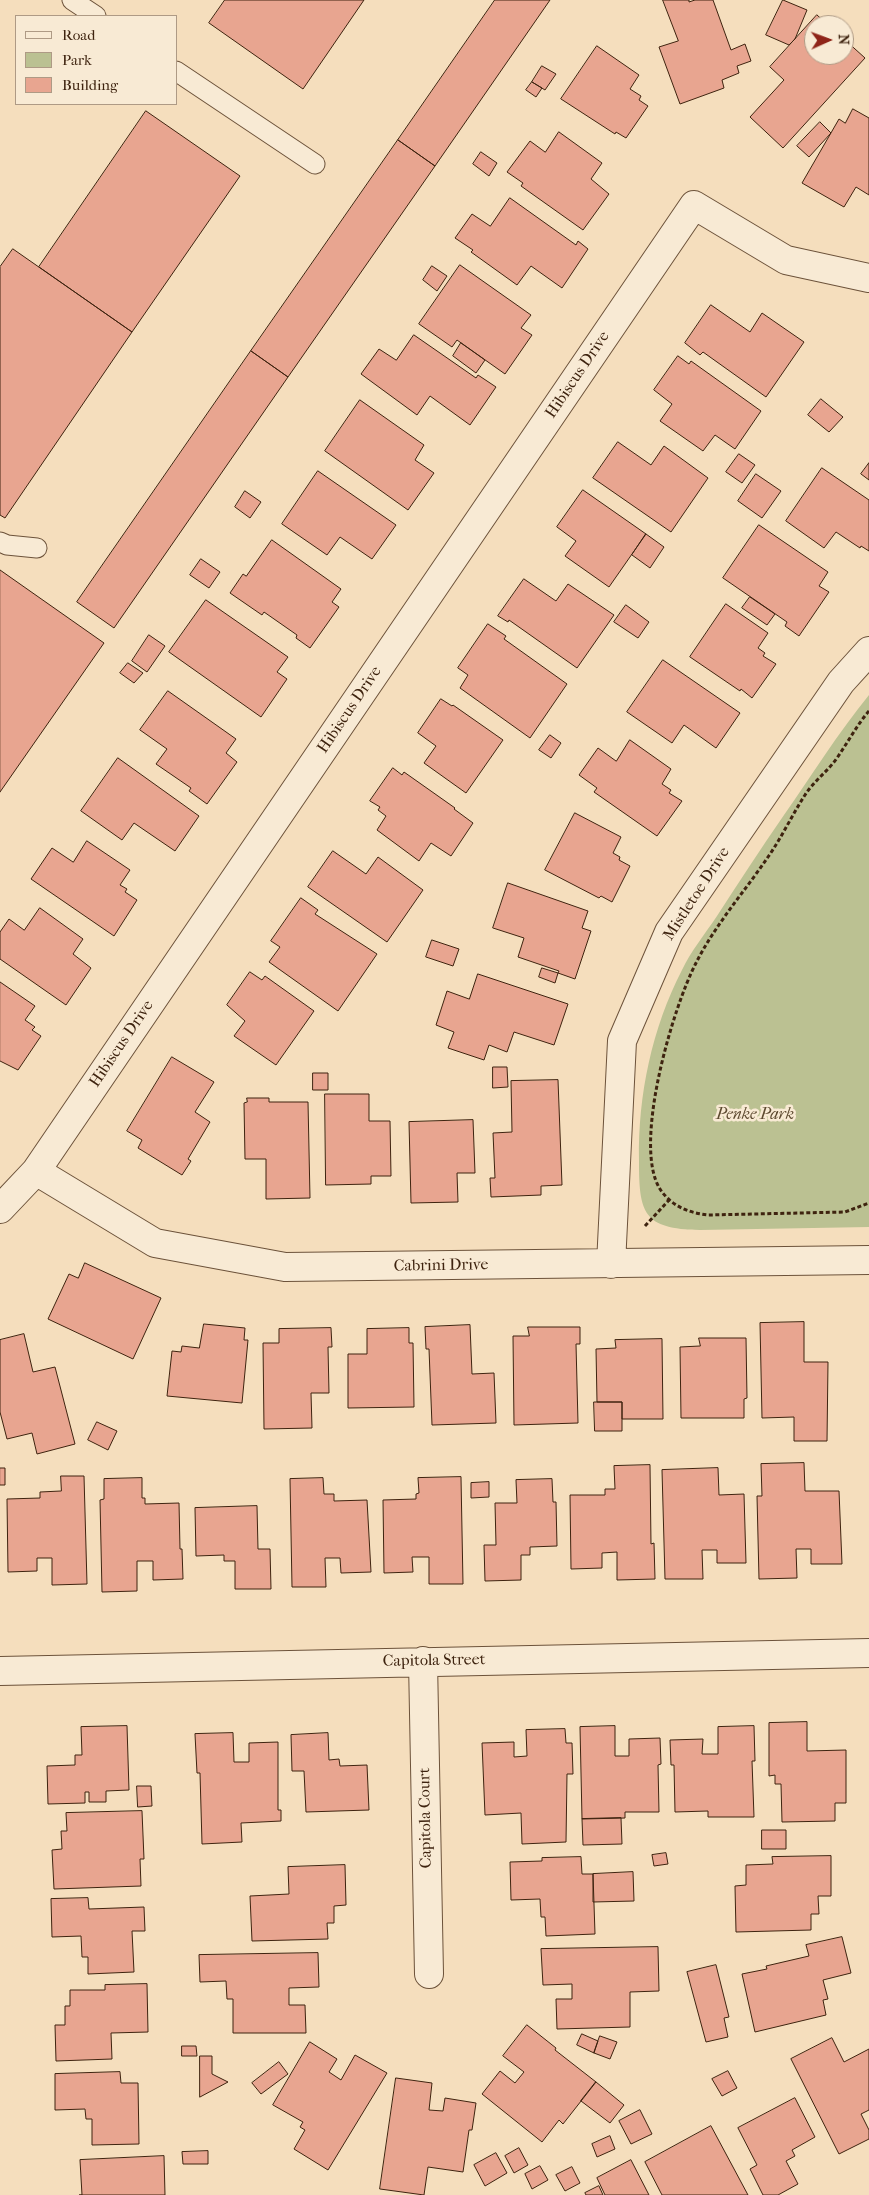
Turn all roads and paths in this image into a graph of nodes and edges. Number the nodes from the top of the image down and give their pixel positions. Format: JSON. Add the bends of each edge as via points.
{"nodes":[{"id":1,"x":72,"y":0,"type":"edge"},
{"id":2,"x":94,"y":15,"type":"edge"},
{"id":3,"x":178,"y":71,"type":"edge"},
{"id":4,"x":315,"y":164,"type":"dead end"},
{"id":5,"x":869,"y":278,"type":"edge"},
{"id":6,"x":0,"y":542,"type":"edge"},
{"id":7,"x":37,"y":548,"type":"dead end"},
{"id":8,"x":869,"y":651,"type":"edge"},
{"id":9,"x":869,"y":710,"type":"edge"},
{"id":10,"x":36,"y":1171,"type":"junction"},
{"id":11,"x":869,"y":1203,"type":"edge"},
{"id":12,"x":0,"y":1209,"type":"edge"},
{"id":13,"x":869,"y":1260,"type":"edge"},
{"id":14,"x":611,"y":1264,"type":"junction"},
{"id":15,"x":869,"y":1652,"type":"edge"},
{"id":16,"x":423,"y":1661,"type":"junction"},
{"id":17,"x":0,"y":1671,"type":"edge"},
{"id":18,"x":429,"y":1974,"type":"dead end"}],
"edges":[{"from":1,"to":2,"type":"lane"},
{"from":3,"to":4,"type":"lane"},
{"from":5,"to":10,"type":"street","name":"Hibiscus Drive","via":[[786,260],[694,206]]},
{"from":6,"to":7,"type":"lane"},
{"from":8,"to":14,"type":"street","name":"Mistletoe Drive","via":[[841,682],[669,932],[622,1041]]},
{"from":9,"to":11,"type":"path","via":[[837,758],[806,792],[770,854],[696,963],[676,1011],[659,1071],[652,1131],[652,1171],[660,1188],[669,1200],[691,1213],[845,1212]]},
{"from":10,"to":12,"type":"street","name":"Hibiscus Drive"},
{"from":10,"to":14,"type":"street","name":"Cabrini Drive","via":[[155,1243],[285,1267]]},
{"from":13,"to":14,"type":"street","name":"Cabrini Drive"},
{"from":15,"to":16,"type":"street","name":"Capitola Street"},
{"from":16,"to":17,"type":"street","name":"Capitola Street"},
{"from":16,"to":18,"type":"street","name":"Capitola Court"}]}
